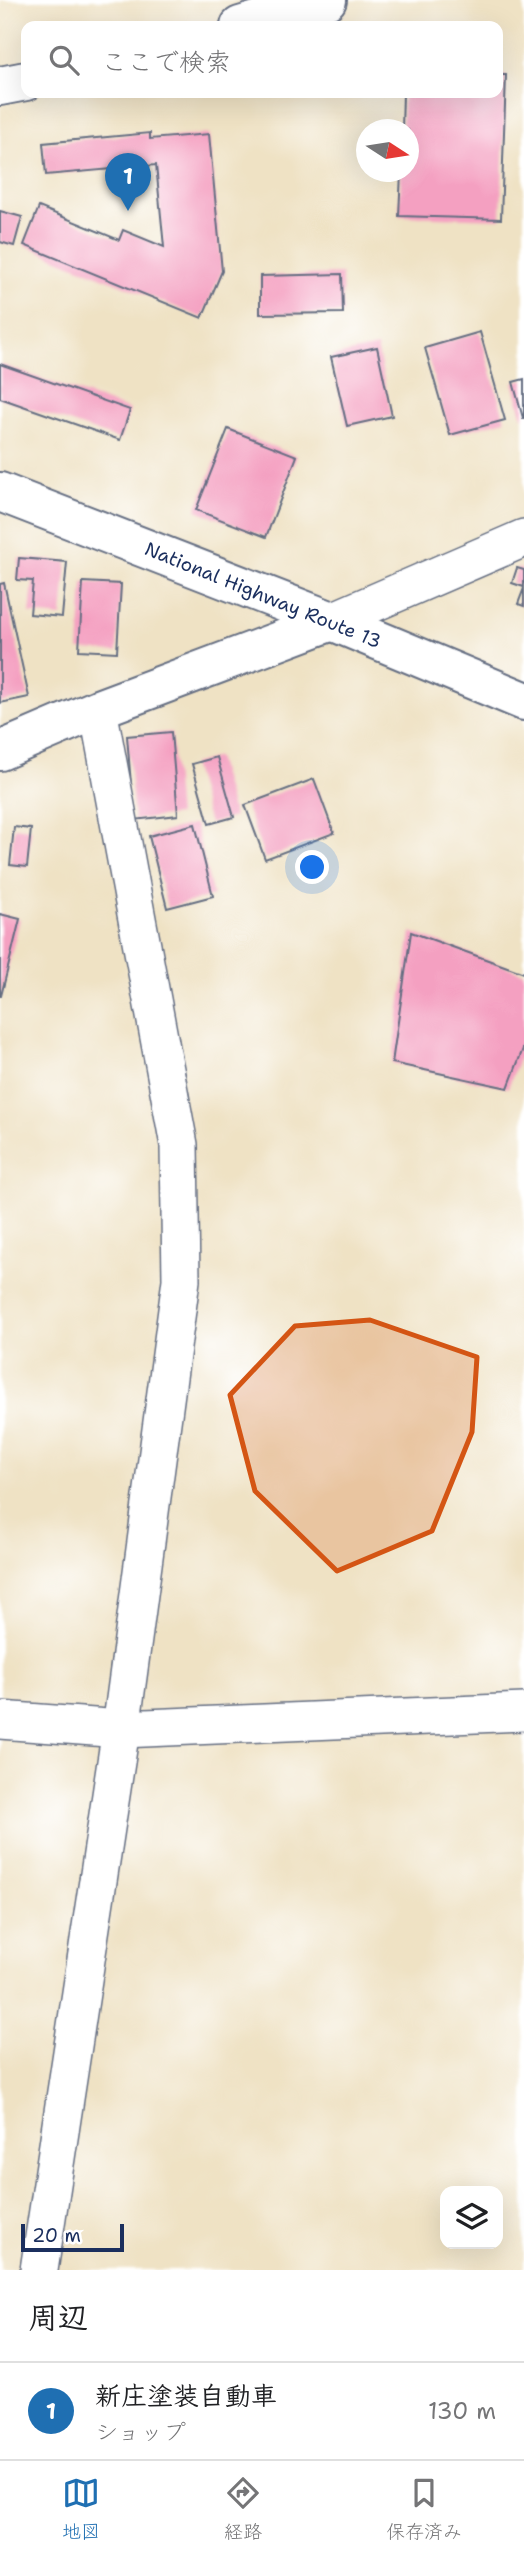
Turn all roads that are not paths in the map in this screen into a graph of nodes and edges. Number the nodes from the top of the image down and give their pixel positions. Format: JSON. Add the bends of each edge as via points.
{"nodes":[{"id":1,"x":327,"y":0,"type":"edge"},
{"id":2,"x":257,"y":21,"type":"edge"},
{"id":3,"x":21,"y":82,"type":"edge"},
{"id":4,"x":0,"y":86,"type":"edge"},
{"id":5,"x":0,"y":492,"type":"edge"},
{"id":6,"x":524,"y":538,"type":"edge"},
{"id":7,"x":332,"y":621,"type":"junction"},
{"id":8,"x":524,"y":701,"type":"edge"},
{"id":9,"x":98,"y":709,"type":"junction"},
{"id":10,"x":0,"y":751,"type":"edge"},
{"id":11,"x":524,"y":1712,"type":"edge"},
{"id":12,"x":0,"y":1720,"type":"edge"},
{"id":13,"x":121,"y":1729,"type":"junction"},
{"id":14,"x":39,"y":2270,"type":"edge"}],
"edges":[{"from":1,"to":2,"type":"main road"},
{"from":3,"to":4,"type":"main road"},
{"from":5,"to":7,"type":"main road","name":"National Highway Route 13"},
{"from":6,"to":7,"type":"street"},
{"from":7,"to":8,"type":"main road","name":"National Highway Route 13"},
{"from":7,"to":9,"type":"main road"},
{"from":9,"to":10,"type":"main road"},
{"from":9,"to":13,"type":"street","via":[[179,1145],[181,1279]]},
{"from":11,"to":13,"type":"street"},
{"from":12,"to":13,"type":"street"},
{"from":13,"to":14,"type":"street"}]}
